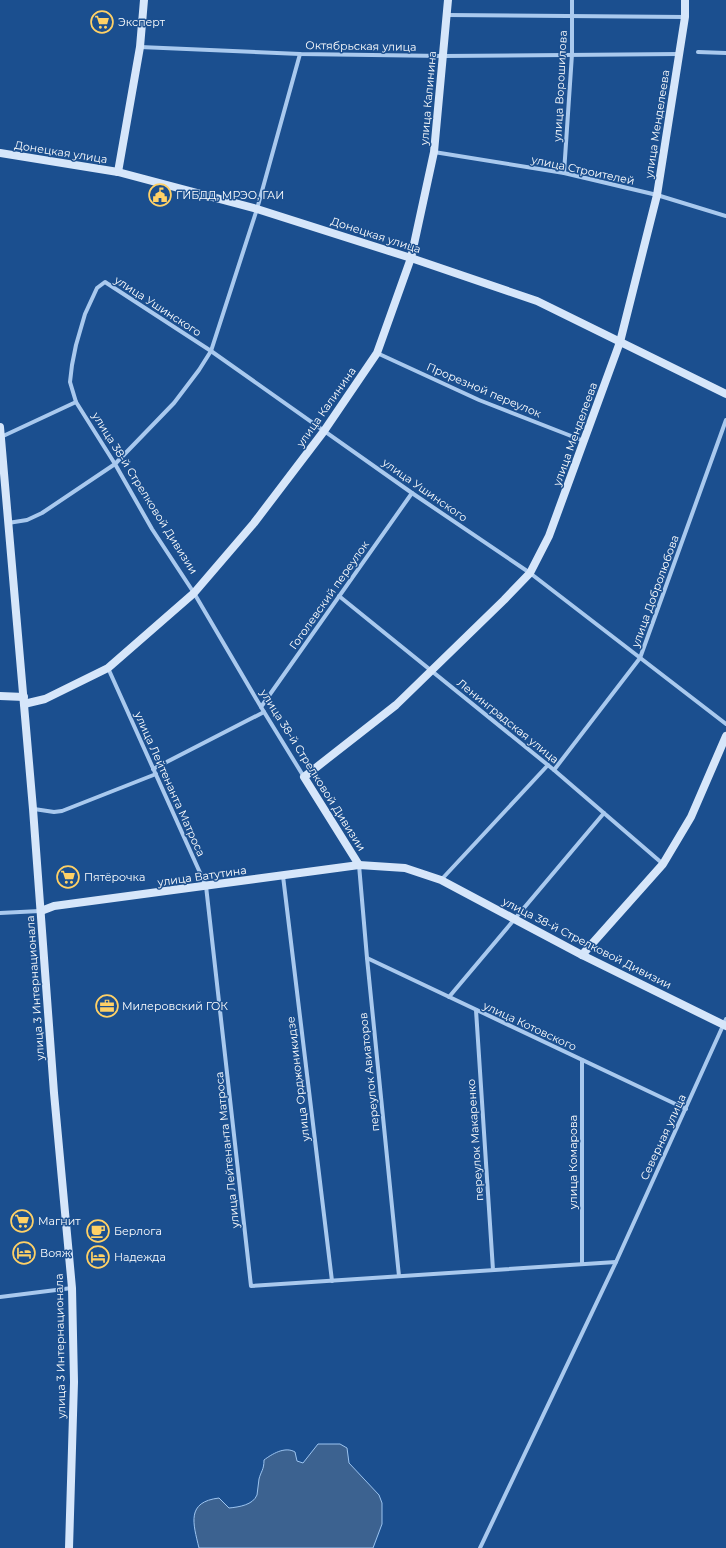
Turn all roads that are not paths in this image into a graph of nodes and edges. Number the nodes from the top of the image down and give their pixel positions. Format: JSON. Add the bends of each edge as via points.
{"nodes":[{"id":1,"x":144,"y":0,"type":"edge"},
{"id":2,"x":448,"y":0,"type":"edge"},
{"id":3,"x":572,"y":0,"type":"edge"},
{"id":4,"x":685,"y":0,"type":"edge"},
{"id":5,"x":572,"y":15,"type":"junction"},
{"id":6,"x":447,"y":16,"type":"junction"},
{"id":7,"x":685,"y":17,"type":"junction"},
{"id":8,"x":140,"y":47,"type":"junction"},
{"id":9,"x":698,"y":52,"type":"dead end"},
{"id":10,"x":726,"y":53,"type":"edge"},
{"id":11,"x":300,"y":54,"type":"junction"},
{"id":12,"x":572,"y":54,"type":"junction"},
{"id":13,"x":678,"y":54,"type":"junction"},
{"id":14,"x":443,"y":56,"type":"junction"},
{"id":15,"x":434,"y":152,"type":"junction"},
{"id":16,"x":0,"y":153,"type":"edge"},
{"id":17,"x":118,"y":172,"type":"junction"},
{"id":18,"x":564,"y":173,"type":"junction"},
{"id":19,"x":657,"y":195,"type":"junction"},
{"id":20,"x":257,"y":209,"type":"junction"},
{"id":21,"x":726,"y":216,"type":"edge"},
{"id":22,"x":412,"y":258,"type":"junction"},
{"id":23,"x":105,"y":282,"type":"joint"},
{"id":24,"x":620,"y":342,"type":"junction"},
{"id":25,"x":211,"y":351,"type":"junction"},
{"id":26,"x":377,"y":353,"type":"junction"},
{"id":27,"x":726,"y":394,"type":"edge"},
{"id":28,"x":76,"y":402,"type":"junction"},
{"id":29,"x":726,"y":420,"type":"edge"},
{"id":30,"x":0,"y":427,"type":"edge"},
{"id":31,"x":324,"y":431,"type":"junction"},
{"id":32,"x":1,"y":437,"type":"edge"},
{"id":33,"x":585,"y":441,"type":"junction"},
{"id":34,"x":115,"y":464,"type":"junction"},
{"id":35,"x":412,"y":493,"type":"junction"},
{"id":36,"x":8,"y":523,"type":"junction"},
{"id":37,"x":530,"y":573,"type":"junction"},
{"id":38,"x":194,"y":593,"type":"junction"},
{"id":39,"x":339,"y":596,"type":"junction"},
{"id":40,"x":640,"y":658,"type":"junction"},
{"id":41,"x":108,"y":668,"type":"junction"},
{"id":42,"x":431,"y":671,"type":"junction"},
{"id":43,"x":0,"y":696,"type":"edge"},
{"id":44,"x":24,"y":701,"type":"junction"},
{"id":45,"x":262,"y":710,"type":"junction"},
{"id":46,"x":726,"y":724,"type":"edge"},
{"id":47,"x":726,"y":736,"type":"edge"},
{"id":48,"x":548,"y":764,"type":"junction"},
{"id":49,"x":154,"y":769,"type":"junction"},
{"id":50,"x":554,"y":770,"type":"junction"},
{"id":51,"x":156,"y":774,"type":"junction"},
{"id":52,"x":304,"y":777,"type":"junction"},
{"id":53,"x":33,"y":809,"type":"junction"},
{"id":54,"x":604,"y":813,"type":"junction"},
{"id":55,"x":663,"y":864,"type":"junction"},
{"id":56,"x":359,"y":865,"type":"junction"},
{"id":57,"x":283,"y":876,"type":"junction"},
{"id":58,"x":441,"y":880,"type":"junction"},
{"id":59,"x":206,"y":886,"type":"junction"},
{"id":60,"x":41,"y":911,"type":"junction"},
{"id":61,"x":0,"y":913,"type":"edge"},
{"id":62,"x":515,"y":919,"type":"junction"},
{"id":63,"x":582,"y":955,"type":"junction"},
{"id":64,"x":367,"y":958,"type":"junction"},
{"id":65,"x":449,"y":997,"type":"junction"},
{"id":66,"x":476,"y":1010,"type":"junction"},
{"id":67,"x":725,"y":1024,"type":"edge"},
{"id":68,"x":582,"y":1060,"type":"junction"},
{"id":69,"x":686,"y":1109,"type":"junction"},
{"id":70,"x":616,"y":1262,"type":"junction"},
{"id":71,"x":582,"y":1264,"type":"junction"},
{"id":72,"x":493,"y":1270,"type":"junction"},
{"id":73,"x":399,"y":1276,"type":"junction"},
{"id":74,"x":332,"y":1281,"type":"junction"},
{"id":75,"x":72,"y":1288,"type":"junction"},
{"id":76,"x":0,"y":1297,"type":"edge"},
{"id":77,"x":69,"y":1548,"type":"edge"},
{"id":78,"x":480,"y":1548,"type":"edge"}],
"edges":[{"from":1,"to":8,"type":"street"},
{"from":2,"to":6,"type":"street","name":"улица Калинина"},
{"from":3,"to":5,"type":"street","name":"улица Ворошилова"},
{"from":4,"to":7,"type":"street","name":"улица Менделеева"},
{"from":5,"to":6,"type":"street"},
{"from":5,"to":7,"type":"street"},
{"from":5,"to":12,"type":"street","name":"улица Ворошилова"},
{"from":6,"to":14,"type":"street","name":"улица Калинина"},
{"from":7,"to":13,"type":"street","name":"улица Менделеева"},
{"from":8,"to":11,"type":"street","name":"Октябрьская улица"},
{"from":8,"to":17,"type":"street"},
{"from":9,"to":10,"type":"street"},
{"from":11,"to":14,"type":"street","name":"Октябрьская улица"},
{"from":11,"to":20,"type":"street"},
{"from":12,"to":13,"type":"street","name":"Октябрьская улица"},
{"from":12,"to":14,"type":"street","name":"Октябрьская улица"},
{"from":12,"to":18,"type":"street","name":"улица Ворошилова"},
{"from":13,"to":19,"type":"street","name":"улица Менделеева"},
{"from":14,"to":15,"type":"street","name":"улица Калинина"},
{"from":15,"to":18,"type":"street","name":"улица Строителей"},
{"from":15,"to":22,"type":"street","name":"улица Калинина"},
{"from":16,"to":17,"type":"street","name":"Донецкая улица"},
{"from":17,"to":20,"type":"street","name":"Донецкая улица"},
{"from":18,"to":19,"type":"street","name":"улица Строителей"},
{"from":19,"to":21,"type":"street","name":"улица Строителей"},
{"from":19,"to":24,"type":"street","name":"улица Менделеева"},
{"from":20,"to":22,"type":"street","name":"Донецкая улица"},
{"from":20,"to":25,"type":"street"},
{"from":22,"to":24,"type":"street","name":"Донецкая улица","via":[[536,301]]},
{"from":22,"to":26,"type":"street","name":"улица Калинина"},
{"from":23,"to":25,"type":"street","name":"улица Ушинского"},
{"from":23,"to":28,"type":"street","name":"улица 38-й Стрелковой Дивизии","via":[[97,288],[76,345],[70,382]]},
{"from":24,"to":27,"type":"street","name":"Донецкая улица"},
{"from":24,"to":33,"type":"street","name":"улица Менделеева"},
{"from":25,"to":31,"type":"street","name":"улица Ушинского"},
{"from":25,"to":34,"type":"street","via":[[174,403]]},
{"from":26,"to":31,"type":"street","name":"улица Калинина"},
{"from":26,"to":33,"type":"street","name":"Прорезной переулок","via":[[478,400]]},
{"from":28,"to":32,"type":"street"},
{"from":28,"to":34,"type":"street","name":"улица 38-й Стрелковой Дивизии"},
{"from":29,"to":40,"type":"street","name":"улица Добролюбова"},
{"from":30,"to":32,"type":"street","name":"улица 3 Интернационала"},
{"from":31,"to":35,"type":"street","name":"улица Ушинского"},
{"from":31,"to":38,"type":"street","name":"улица Калинина","via":[[254,523]]},
{"from":32,"to":36,"type":"street","name":"улица 3 Интернационала"},
{"from":33,"to":37,"type":"street","name":"улица Менделеева","via":[[549,536]]},
{"from":34,"to":36,"type":"street","via":[[42,513],[27,520]]},
{"from":34,"to":38,"type":"street","name":"улица 38-й Стрелковой Дивизии","via":[[152,529]]},
{"from":35,"to":37,"type":"street","name":"улица Ушинского"},
{"from":35,"to":39,"type":"street","name":"Гоголевский переулок"},
{"from":36,"to":44,"type":"street","name":"улица 3 Интернационала"},
{"from":37,"to":40,"type":"street","name":"улица Ушинского"},
{"from":37,"to":42,"type":"street","name":"улица Менделеева"},
{"from":38,"to":41,"type":"street","name":"улица Калинина"},
{"from":38,"to":45,"type":"street","name":"улица 38-й Стрелковой Дивизии"},
{"from":39,"to":42,"type":"street","name":"Ленинградская улица"},
{"from":39,"to":45,"type":"street","name":"Гоголевский переулок"},
{"from":40,"to":46,"type":"street","name":"улица Ушинского"},
{"from":40,"to":50,"type":"street","name":"улица Добролюбова"},
{"from":41,"to":44,"type":"street","name":"улица Калинина","via":[[46,699]]},
{"from":41,"to":49,"type":"street","name":"улица Лейтенанта Матроса"},
{"from":42,"to":48,"type":"street","name":"Ленинградская улица"},
{"from":42,"to":52,"type":"street","name":"улица Менделеева","via":[[396,705]]},
{"from":43,"to":44,"type":"street","name":"улица Калинина"},
{"from":44,"to":53,"type":"street","name":"улица 3 Интернационала"},
{"from":45,"to":49,"type":"street","name":"Гоголевский переулок"},
{"from":45,"to":52,"type":"street","name":"улица 38-й Стрелковой Дивизии"},
{"from":47,"to":55,"type":"street","via":[[691,817]]},
{"from":48,"to":50,"type":"street","name":"Ленинградская улица"},
{"from":48,"to":58,"type":"street"},
{"from":49,"to":51,"type":"street","name":"улица Лейтенанта Матроса"},
{"from":50,"to":54,"type":"street","name":"Ленинградская улица"},
{"from":51,"to":53,"type":"street","via":[[62,811]]},
{"from":51,"to":59,"type":"street","name":"улица Лейтенанта Матроса"},
{"from":52,"to":56,"type":"street","name":"улица 38-й Стрелковой Дивизии"},
{"from":53,"to":60,"type":"street","name":"улица 3 Интернационала"},
{"from":54,"to":55,"type":"street","name":"Ленинградская улица"},
{"from":54,"to":62,"type":"street"},
{"from":55,"to":63,"type":"street"},
{"from":56,"to":57,"type":"street","name":"улица Ватутина"},
{"from":56,"to":58,"type":"street","name":"улица 38-й Стрелковой Дивизии","via":[[405,868]]},
{"from":56,"to":64,"type":"street","name":"переулок Авиаторов"},
{"from":57,"to":59,"type":"street","name":"улица Ватутина"},
{"from":57,"to":74,"type":"street","name":"улица Орджоникидзе"},
{"from":58,"to":62,"type":"street","name":"улица 38-й Стрелковой Дивизии"},
{"from":59,"to":60,"type":"street","name":"улица Ватутина","via":[[54,906]]},
{"from":59,"to":74,"type":"street","name":"улица Лейтенанта Матроса","via":[[251,1286]]},
{"from":60,"to":61,"type":"street","name":"улица Ватутина"},
{"from":60,"to":75,"type":"street","name":"улица 3 Интернационала"},
{"from":62,"to":63,"type":"street","name":"улица 38-й Стрелковой Дивизии"},
{"from":62,"to":65,"type":"street"},
{"from":63,"to":67,"type":"street","name":"улица 38-й Стрелковой Дивизии"},
{"from":64,"to":65,"type":"street","name":"улица Котовского"},
{"from":64,"to":73,"type":"street","name":"переулок Авиаторов"},
{"from":65,"to":66,"type":"street","name":"улица Котовского"},
{"from":66,"to":68,"type":"street","name":"улица Котовского"},
{"from":66,"to":72,"type":"street","name":"переулок Макаренко"},
{"from":67,"to":69,"type":"street","name":"Северная улица"},
{"from":68,"to":69,"type":"street","name":"улица Котовского"},
{"from":68,"to":71,"type":"street","name":"улица Комарова"},
{"from":69,"to":70,"type":"street","name":"Северная улица"},
{"from":70,"to":71,"type":"street","name":"улица Лейтенанта Матроса"},
{"from":70,"to":78,"type":"street","name":"Северная улица"},
{"from":71,"to":72,"type":"street","name":"улица Лейтенанта Матроса"},
{"from":72,"to":73,"type":"street","name":"улица Лейтенанта Матроса"},
{"from":73,"to":74,"type":"street","name":"улица Лейтенанта Матроса"},
{"from":75,"to":76,"type":"street"},
{"from":75,"to":77,"type":"street","name":"улица 3 Интернационала","via":[[74,1382]]}]}
